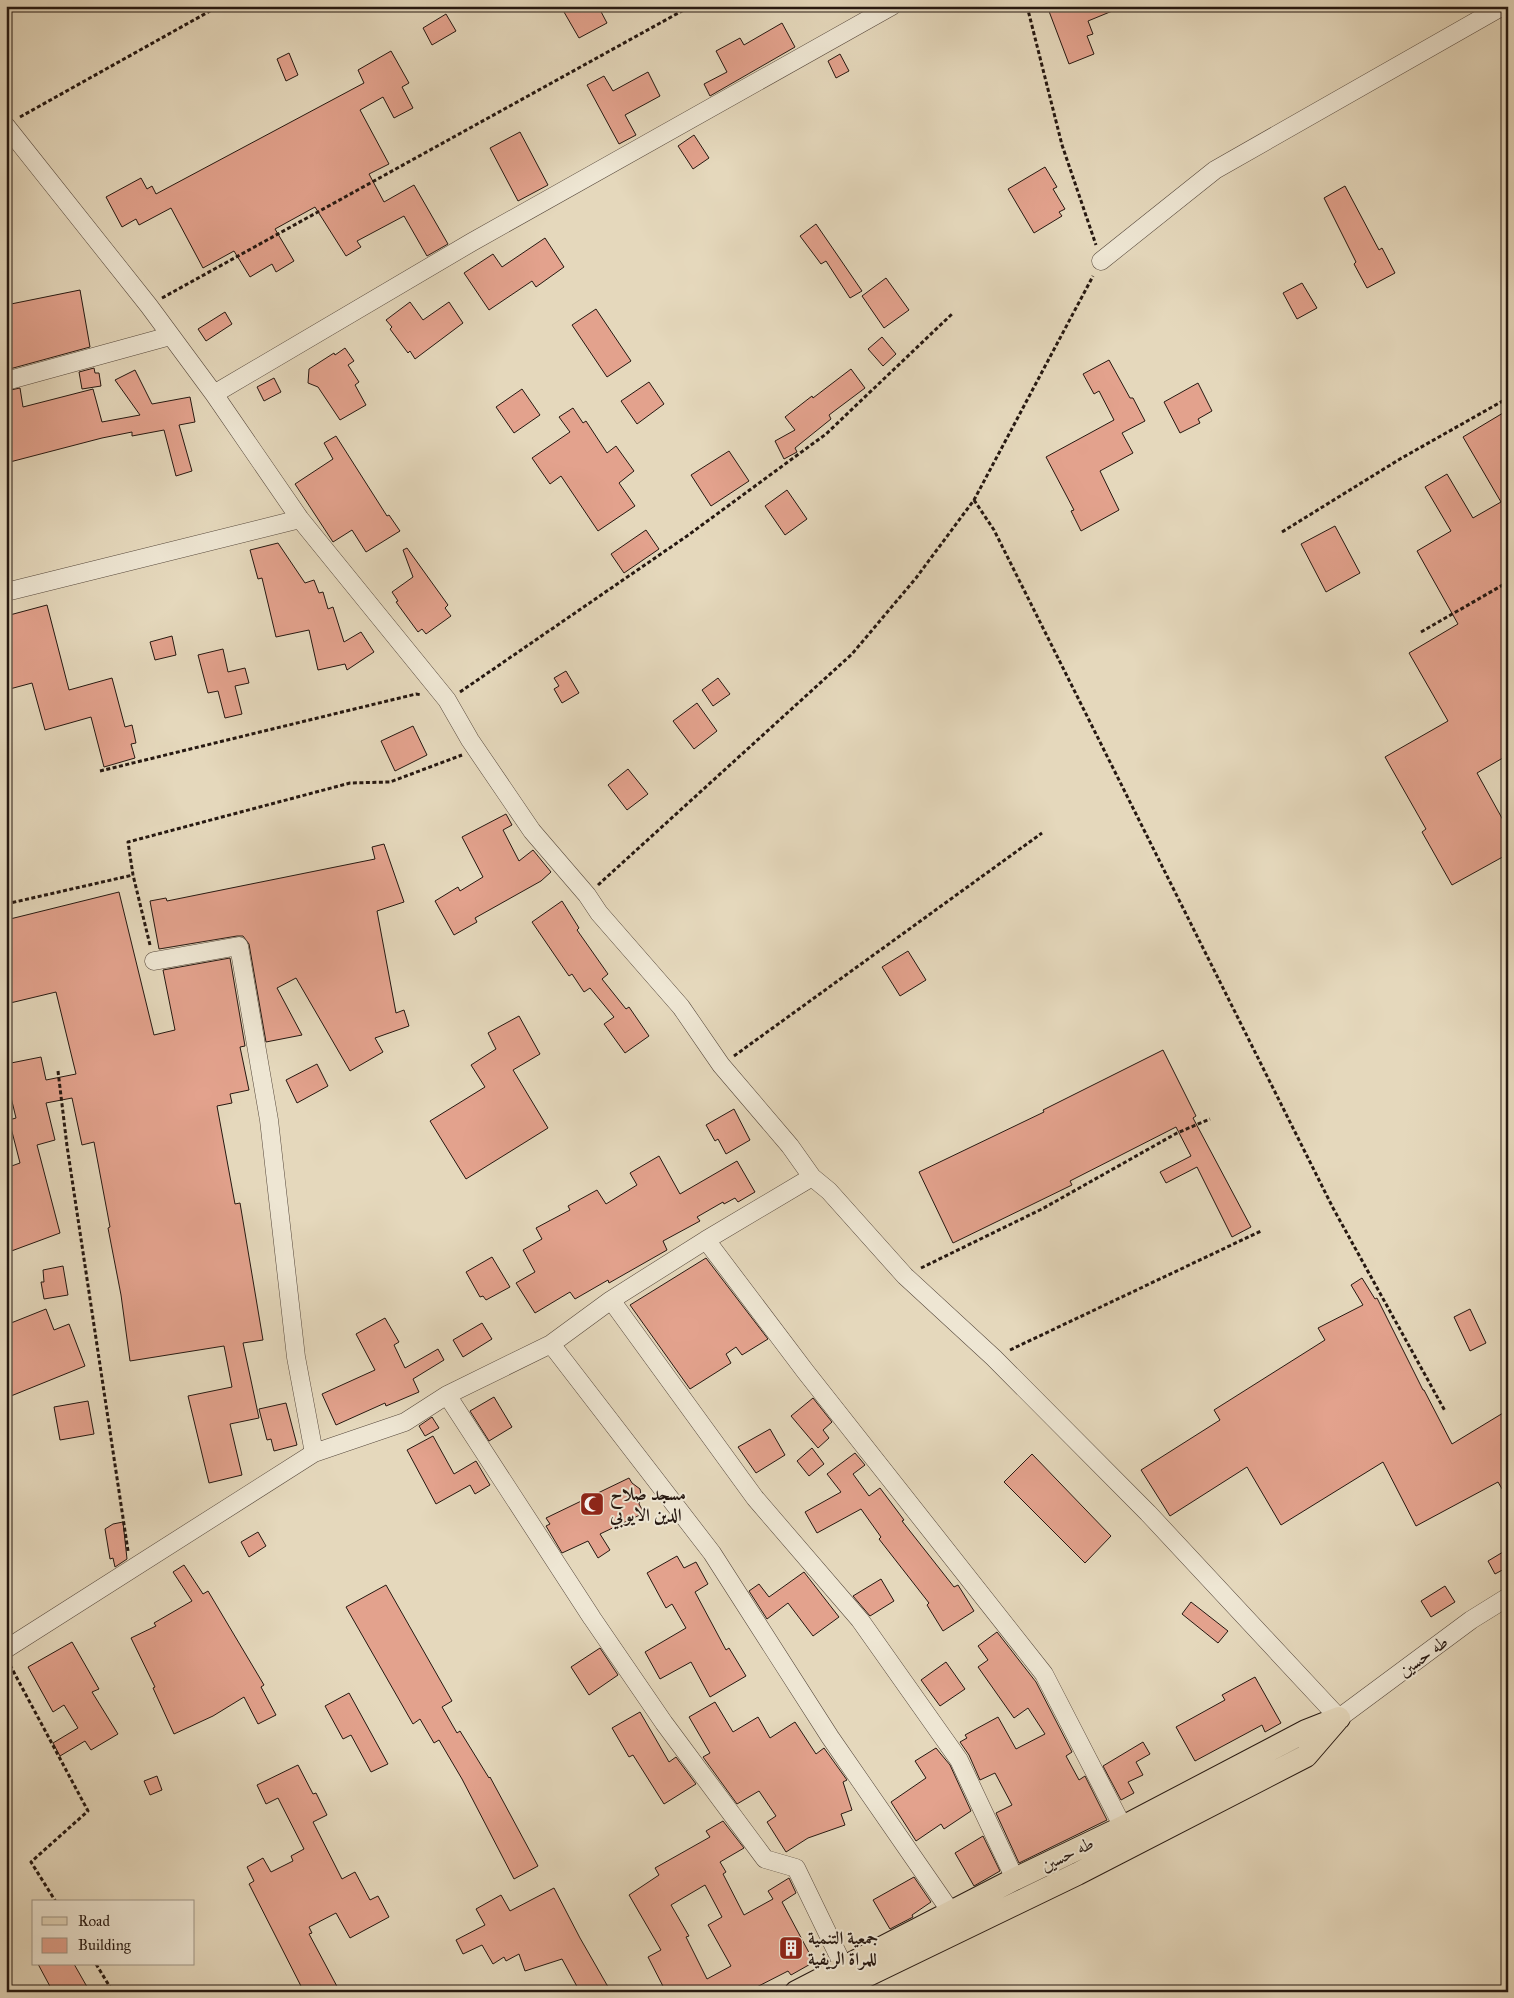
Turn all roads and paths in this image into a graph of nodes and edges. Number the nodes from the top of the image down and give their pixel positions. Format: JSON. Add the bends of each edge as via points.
{"nodes":[{"id":1,"x":219,"y":6,"type":"edge"},
{"id":2,"x":691,"y":6,"type":"edge"},
{"id":3,"x":892,"y":6,"type":"edge"},
{"id":4,"x":1027,"y":6,"type":"edge"},
{"id":5,"x":1503,"y":6,"type":"edge"},
{"id":6,"x":10,"y":123,"type":"edge"},
{"id":7,"x":1101,"y":261,"type":"junction"},
{"id":8,"x":149,"y":306,"type":"junction"},
{"id":9,"x":952,"y":314,"type":"dead end"},
{"id":10,"x":170,"y":336,"type":"junction"},
{"id":11,"x":6,"y":380,"type":"edge"},
{"id":12,"x":214,"y":394,"type":"junction"},
{"id":13,"x":1508,"y":398,"type":"edge"},
{"id":14,"x":974,"y":500,"type":"junction"},
{"id":15,"x":300,"y":519,"type":"junction"},
{"id":16,"x":1282,"y":532,"type":"dead end"},
{"id":17,"x":1508,"y":582,"type":"edge"},
{"id":18,"x":6,"y":592,"type":"edge"},
{"id":19,"x":1422,"y":632,"type":"dead end"},
{"id":20,"x":447,"y":700,"type":"junction"},
{"id":21,"x":476,"y":749,"type":"junction"},
{"id":22,"x":100,"y":771,"type":"dead end"},
{"id":23,"x":1042,"y":832,"type":"dead end"},
{"id":24,"x":133,"y":875,"type":"junction"},
{"id":25,"x":587,"y":895,"type":"junction"},
{"id":26,"x":6,"y":904,"type":"edge"},
{"id":27,"x":154,"y":961,"type":"joint"},
{"id":28,"x":721,"y":1065,"type":"junction"},
{"id":29,"x":58,"y":1071,"type":"dead end"},
{"id":30,"x":1210,"y":1118,"type":"dead end"},
{"id":31,"x":812,"y":1177,"type":"junction"},
{"id":32,"x":1260,"y":1231,"type":"dead end"},
{"id":33,"x":706,"y":1240,"type":"junction"},
{"id":34,"x":905,"y":1276,"type":"junction"},
{"id":35,"x":611,"y":1300,"type":"junction"},
{"id":36,"x":551,"y":1344,"type":"junction"},
{"id":37,"x":994,"y":1358,"type":"junction"},
{"id":38,"x":448,"y":1395,"type":"junction"},
{"id":39,"x":1445,"y":1411,"type":"dead end"},
{"id":40,"x":314,"y":1453,"type":"junction"},
{"id":41,"x":131,"y":1572,"type":"junction"},
{"id":42,"x":1508,"y":1597,"type":"edge"},
{"id":43,"x":6,"y":1649,"type":"edge"},
{"id":44,"x":6,"y":1658,"type":"edge"},
{"id":45,"x":1339,"y":1718,"type":"junction"},
{"id":46,"x":1123,"y":1827,"type":"junction"},
{"id":47,"x":1015,"y":1879,"type":"junction"},
{"id":48,"x":55,"y":1900,"type":"edge"},
{"id":49,"x":956,"y":1921,"type":"junction"},
{"id":50,"x":97,"y":1966,"type":"edge"},
{"id":51,"x":844,"y":1967,"type":"junction"},
{"id":52,"x":113,"y":1992,"type":"edge"},
{"id":53,"x":796,"y":1992,"type":"edge"},
{"id":54,"x":833,"y":1992,"type":"edge"}],
"edges":[{"from":1,"to":6,"type":"path"},
{"from":2,"to":8,"type":"path"},
{"from":3,"to":12,"type":"street","via":[[472,242]]},
{"from":4,"to":7,"type":"path","via":[[1062,145]]},
{"from":5,"to":7,"type":"street","via":[[1215,170]]},
{"from":6,"to":8,"type":"street"},
{"from":7,"to":14,"type":"path"},
{"from":8,"to":10,"type":"street"},
{"from":9,"to":20,"type":"path","via":[[826,434],[687,536]]},
{"from":10,"to":11,"type":"street"},
{"from":10,"to":12,"type":"street"},
{"from":12,"to":15,"type":"street"},
{"from":13,"to":16,"type":"path","via":[[1400,459]]},
{"from":14,"to":25,"type":"path","via":[[916,578],[852,654]]},
{"from":14,"to":39,"type":"path","via":[[994,530],[1334,1208]]},
{"from":15,"to":18,"type":"street"},
{"from":15,"to":20,"type":"street"},
{"from":17,"to":19,"type":"path"},
{"from":20,"to":21,"type":"street"},
{"from":20,"to":22,"type":"path","via":[[416,694]]},
{"from":21,"to":24,"type":"path","via":[[390,782],[350,783],[128,842]]},
{"from":21,"to":25,"type":"street","via":[[532,831]]},
{"from":23,"to":28,"type":"path"},
{"from":24,"to":26,"type":"path"},
{"from":24,"to":27,"type":"path"},
{"from":25,"to":28,"type":"street","via":[[681,1007]]},
{"from":27,"to":40,"type":"street","via":[[239,946],[269,1120],[296,1356]]},
{"from":28,"to":31,"type":"street"},
{"from":29,"to":41,"type":"path"},
{"from":30,"to":34,"type":"path","via":[[1176,1132],[1042,1209]]},
{"from":31,"to":33,"type":"street"},
{"from":31,"to":34,"type":"street","via":[[829,1191]]},
{"from":32,"to":37,"type":"path"},
{"from":33,"to":35,"type":"street"},
{"from":33,"to":46,"type":"street","via":[[804,1371],[1044,1674]]},
{"from":34,"to":37,"type":"street"},
{"from":35,"to":36,"type":"street"},
{"from":35,"to":47,"type":"street","via":[[756,1498],[860,1620],[959,1760]]},
{"from":36,"to":38,"type":"street"},
{"from":36,"to":49,"type":"street","via":[[712,1553],[830,1737]]},
{"from":37,"to":45,"type":"street","via":[[1148,1512]]},
{"from":38,"to":40,"type":"street","via":[[404,1422]]},
{"from":38,"to":51,"type":"street","via":[[664,1723],[765,1859],[796,1868]]},
{"from":40,"to":41,"type":"street"},
{"from":41,"to":43,"type":"street"},
{"from":42,"to":45,"type":"street","name":"طه حسين"},
{"from":44,"to":48,"type":"path","via":[[88,1811],[31,1862]]},
{"from":45,"to":46,"type":"main road","name":"طه حسين","via":[[1306,1731]]},
{"from":45,"to":49,"type":"main road","name":"طه حسين","via":[[1306,1756],[1077,1874]]},
{"from":46,"to":47,"type":"main road","name":"طه حسين"},
{"from":47,"to":49,"type":"main road","name":"طه حسين"},
{"from":49,"to":51,"type":"main road","name":"طه حسين"},
{"from":49,"to":54,"type":"main road","name":"طه حسين"},
{"from":50,"to":52,"type":"path"},
{"from":51,"to":53,"type":"main road","name":"طه حسين"}]}
